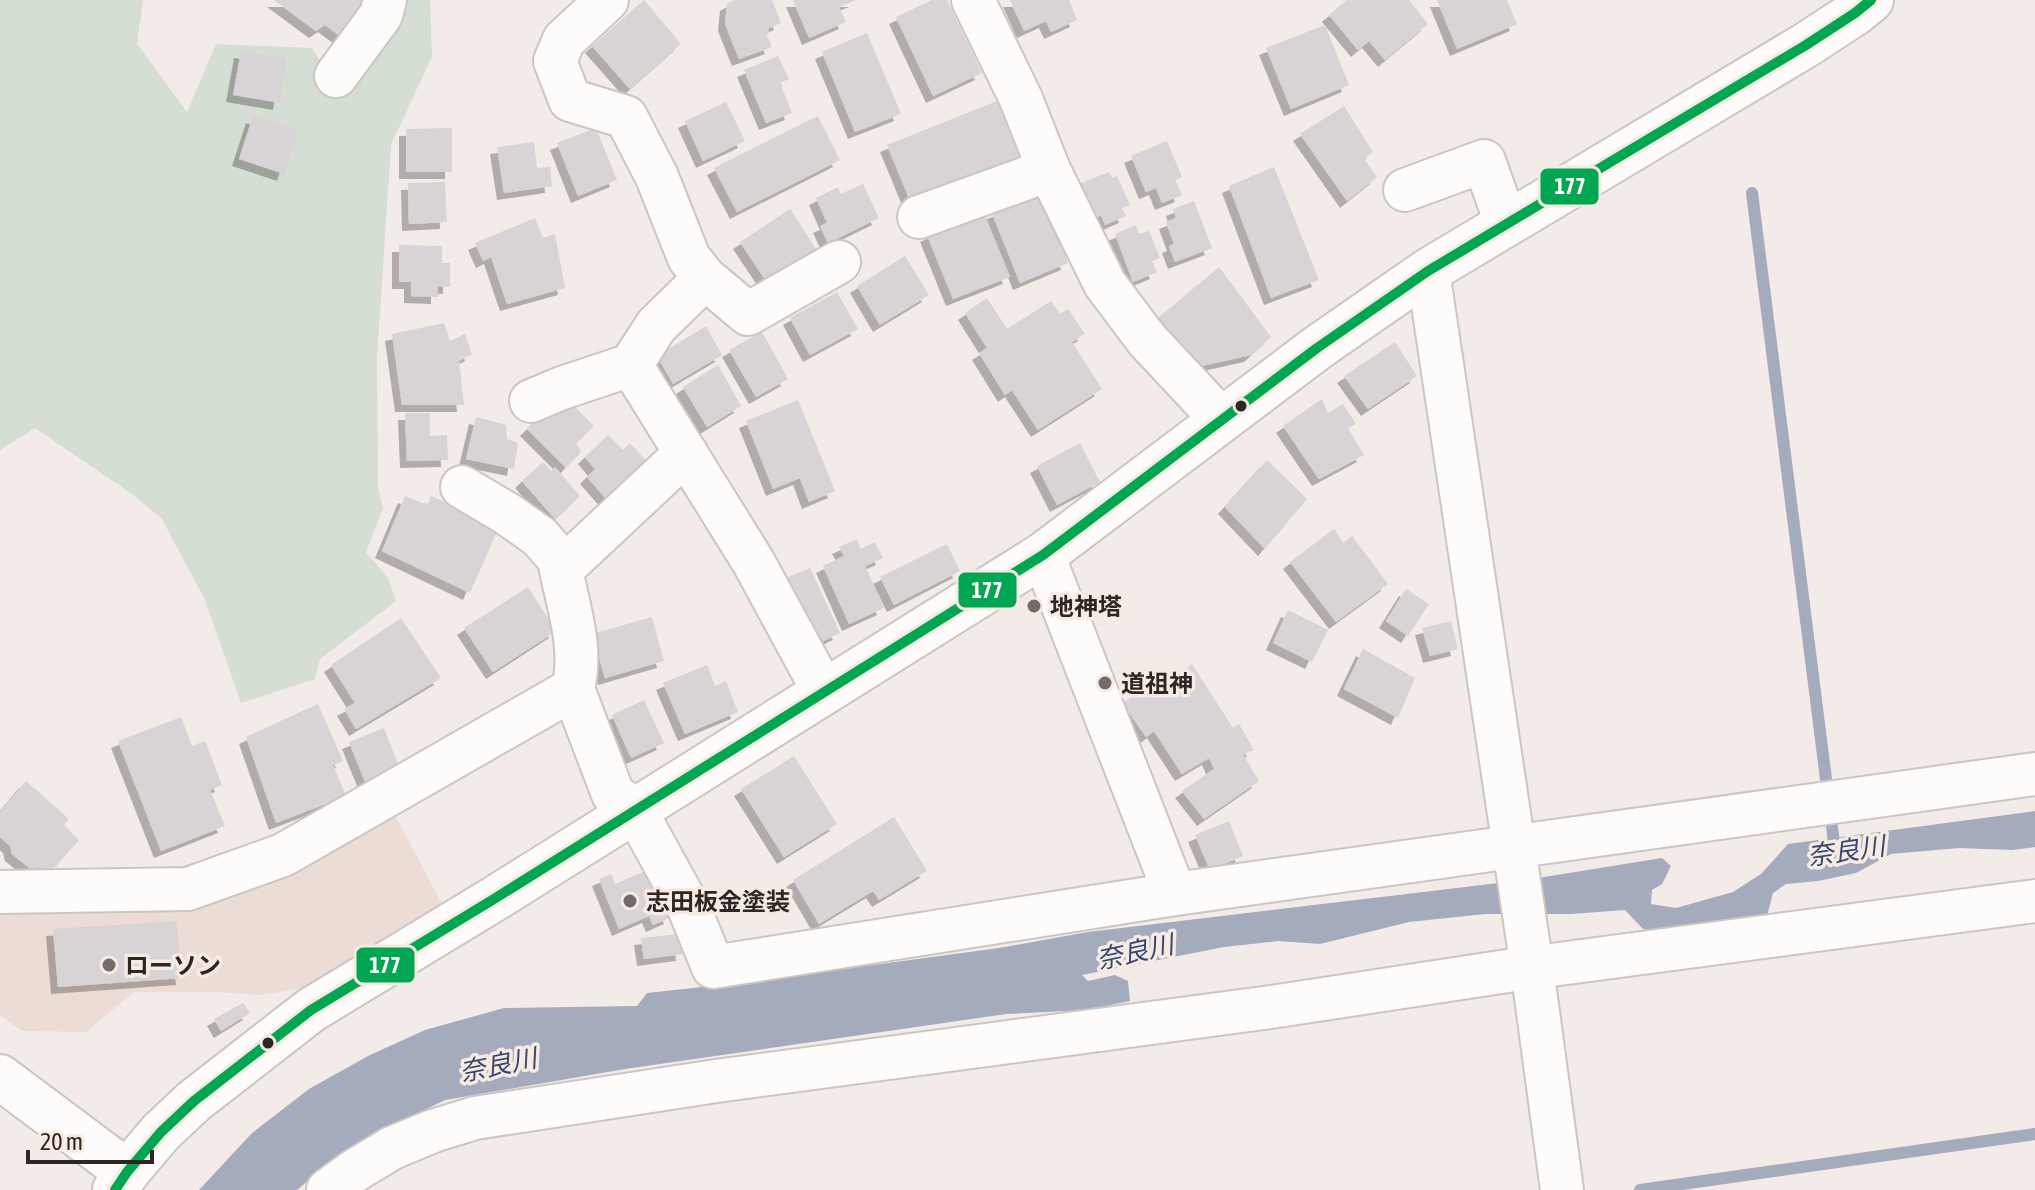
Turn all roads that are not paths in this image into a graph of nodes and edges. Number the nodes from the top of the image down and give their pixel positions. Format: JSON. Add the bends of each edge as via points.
{"nodes":[{"id":1,"x":385,"y":0,"type":"edge"},
{"id":2,"x":607,"y":0,"type":"edge"},
{"id":3,"x":973,"y":0,"type":"edge"},
{"id":4,"x":1871,"y":0,"type":"edge"},
{"id":5,"x":336,"y":76,"type":"dead end"},
{"id":6,"x":1049,"y":170,"type":"junction"},
{"id":7,"x":1405,"y":190,"type":"dead end"},
{"id":8,"x":919,"y":217,"type":"dead end"},
{"id":9,"x":1506,"y":223,"type":"junction"},
{"id":10,"x":839,"y":262,"type":"dead end"},
{"id":11,"x":1428,"y":271,"type":"junction"},
{"id":12,"x":705,"y":278,"type":"junction"},
{"id":13,"x":631,"y":365,"type":"junction"},
{"id":14,"x":531,"y":401,"type":"dead end"},
{"id":15,"x":1222,"y":420,"type":"junction"},
{"id":16,"x":686,"y":453,"type":"junction"},
{"id":17,"x":462,"y":487,"type":"dead end"},
{"id":18,"x":1043,"y":555,"type":"junction"},
{"id":19,"x":565,"y":566,"type":"junction"},
{"id":20,"x":573,"y":689,"type":"junction"},
{"id":21,"x":824,"y":692,"type":"junction"},
{"id":22,"x":2035,"y":774,"type":"edge"},
{"id":23,"x":635,"y":810,"type":"junction"},
{"id":24,"x":1515,"y":855,"type":"junction"},
{"id":25,"x":0,"y":892,"type":"edge"},
{"id":26,"x":1175,"y":894,"type":"junction"},
{"id":27,"x":2035,"y":901,"type":"edge"},
{"id":28,"x":1530,"y":960,"type":"junction"},
{"id":29,"x":0,"y":1077,"type":"edge"},
{"id":30,"x":130,"y":1184,"type":"edge"},
{"id":31,"x":328,"y":1190,"type":"edge"},
{"id":32,"x":1562,"y":1190,"type":"edge"}],
"edges":[{"from":1,"to":5,"type":"street","via":[[381,15]]},
{"from":2,"to":12,"type":"street","via":[[564,40],[555,61],[562,82],[570,100],[626,117],[689,258]]},
{"from":3,"to":6,"type":"street"},
{"from":4,"to":9,"type":"main road","via":[[1806,45]]},
{"from":6,"to":8,"type":"street"},
{"from":6,"to":15,"type":"street","via":[[1105,284],[1147,340]]},
{"from":7,"to":9,"type":"street","via":[[1484,161]]},
{"from":9,"to":11,"type":"main road"},
{"from":10,"to":12,"type":"street","via":[[748,314]]},
{"from":11,"to":15,"type":"main road"},
{"from":11,"to":24,"type":"street"},
{"from":12,"to":13,"type":"street","via":[[656,326]]},
{"from":13,"to":14,"type":"street"},
{"from":13,"to":16,"type":"street"},
{"from":15,"to":18,"type":"main road"},
{"from":16,"to":19,"type":"street"},
{"from":16,"to":21,"type":"street"},
{"from":17,"to":19,"type":"street","via":[[540,537]]},
{"from":18,"to":21,"type":"main road"},
{"from":18,"to":26,"type":"street"},
{"from":19,"to":20,"type":"street","via":[[561,570],[576,641]]},
{"from":20,"to":23,"type":"street","via":[[613,794]]},
{"from":20,"to":25,"type":"street","via":[[283,855],[188,889]]},
{"from":21,"to":23,"type":"main road"},
{"from":22,"to":24,"type":"street"},
{"from":23,"to":26,"type":"street","via":[[689,908],[713,967]]},
{"from":23,"to":30,"type":"main road","via":[[311,1010],[161,1132]]},
{"from":24,"to":26,"type":"street"},
{"from":24,"to":28,"type":"street"},
{"from":27,"to":28,"type":"street"},
{"from":28,"to":31,"type":"street","via":[[1271,1007],[475,1118],[392,1148]]},
{"from":28,"to":32,"type":"street"},
{"from":29,"to":30,"type":"main road"}]}
